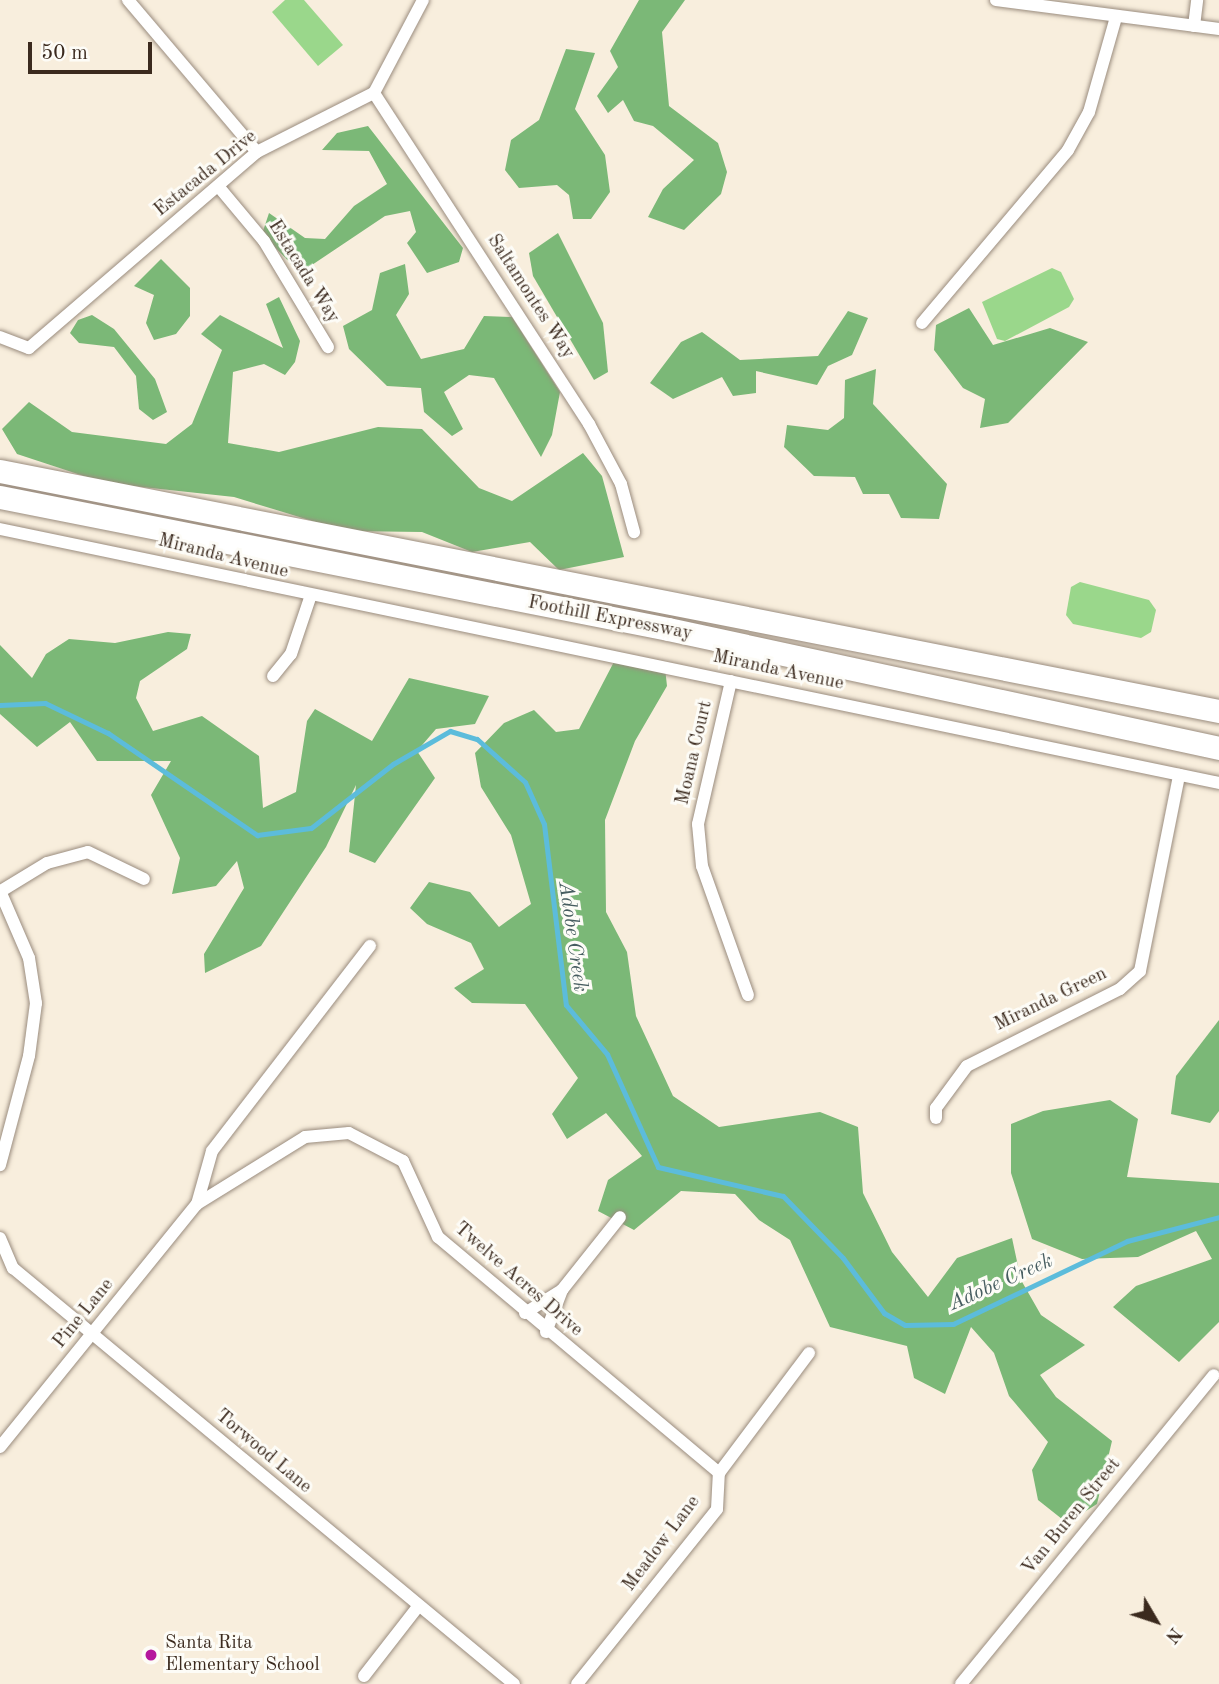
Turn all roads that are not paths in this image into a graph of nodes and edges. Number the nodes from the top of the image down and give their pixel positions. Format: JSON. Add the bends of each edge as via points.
{"nodes":[{"id":1,"x":128,"y":0,"type":"edge"},
{"id":2,"x":423,"y":0,"type":"edge"},
{"id":3,"x":996,"y":0,"type":"edge"},
{"id":4,"x":1197,"y":0,"type":"edge"},
{"id":5,"x":1116,"y":17,"type":"junction"},
{"id":6,"x":1194,"y":26,"type":"junction"},
{"id":7,"x":1219,"y":29,"type":"edge"},
{"id":8,"x":374,"y":93,"type":"junction"},
{"id":9,"x":257,"y":152,"type":"junction"},
{"id":10,"x":218,"y":186,"type":"junction"},
{"id":11,"x":922,"y":323,"type":"dead end"},
{"id":12,"x":0,"y":337,"type":"edge"},
{"id":13,"x":328,"y":348,"type":"dead end"},
{"id":14,"x":0,"y":471,"type":"edge"},
{"id":15,"x":0,"y":497,"type":"edge"},
{"id":16,"x":0,"y":529,"type":"edge"},
{"id":17,"x":634,"y":532,"type":"dead end"},
{"id":18,"x":310,"y":598,"type":"junction"},
{"id":19,"x":273,"y":676,"type":"dead end"},
{"id":20,"x":731,"y":681,"type":"junction"},
{"id":21,"x":1219,"y":711,"type":"edge"},
{"id":22,"x":1219,"y":748,"type":"edge"},
{"id":23,"x":1179,"y":775,"type":"junction"},
{"id":24,"x":1219,"y":783,"type":"edge"},
{"id":25,"x":144,"y":879,"type":"dead end"},
{"id":26,"x":0,"y":891,"type":"edge"},
{"id":27,"x":370,"y":946,"type":"dead end"},
{"id":28,"x":748,"y":995,"type":"dead end"},
{"id":29,"x":936,"y":1118,"type":"dead end"},
{"id":30,"x":0,"y":1165,"type":"edge"},
{"id":31,"x":197,"y":1204,"type":"junction"},
{"id":32,"x":620,"y":1217,"type":"dead end"},
{"id":33,"x":0,"y":1238,"type":"edge"},
{"id":34,"x":562,"y":1290,"type":"junction"},
{"id":35,"x":525,"y":1313,"type":"junction"},
{"id":36,"x":94,"y":1332,"type":"junction"},
{"id":37,"x":546,"y":1332,"type":"junction"},
{"id":38,"x":809,"y":1353,"type":"dead end"},
{"id":39,"x":1214,"y":1375,"type":"dead end"},
{"id":40,"x":0,"y":1447,"type":"edge"},
{"id":41,"x":719,"y":1473,"type":"junction"},
{"id":42,"x":417,"y":1608,"type":"junction"},
{"id":43,"x":364,"y":1676,"type":"dead end"},
{"id":44,"x":514,"y":1684,"type":"edge"},
{"id":45,"x":576,"y":1684,"type":"edge"},
{"id":46,"x":961,"y":1684,"type":"edge"}],
"edges":[{"from":1,"to":9,"type":"street"},
{"from":2,"to":8,"type":"street"},
{"from":3,"to":5,"type":"street"},
{"from":4,"to":6,"type":"street"},
{"from":5,"to":6,"type":"street"},
{"from":5,"to":11,"type":"street","via":[[1089,112],[1068,150]]},
{"from":6,"to":7,"type":"street"},
{"from":8,"to":9,"type":"street","name":"Estacada Drive"},
{"from":8,"to":17,"type":"street","name":"Saltamontes Way","via":[[589,424],[621,484]]},
{"from":9,"to":10,"type":"street","name":"Estacada Drive"},
{"from":10,"to":12,"type":"street","name":"Estacada Drive","via":[[29,348]]},
{"from":10,"to":13,"type":"street","name":"Estacada Way","via":[[264,241]]},
{"from":14,"to":21,"type":"highway","name":"Foothill Expressway"},
{"from":15,"to":22,"type":"highway","name":"Foothill Expressway","via":[[668,629]]},
{"from":16,"to":18,"type":"street","name":"Miranda Avenue","via":[[77,541]]},
{"from":18,"to":19,"type":"street","via":[[291,654]]},
{"from":18,"to":20,"type":"street","name":"Miranda Avenue"},
{"from":20,"to":23,"type":"street","name":"Miranda Avenue"},
{"from":20,"to":28,"type":"street","name":"Moana Court","via":[[698,824],[702,866]]},
{"from":23,"to":24,"type":"street","name":"Miranda Avenue"},
{"from":23,"to":29,"type":"street","name":"Miranda Green","via":[[1140,971],[1120,989],[967,1066],[936,1108]]},
{"from":25,"to":26,"type":"street","via":[[88,852],[47,863]]},
{"from":26,"to":30,"type":"street","via":[[29,958],[36,1003],[29,1056]]},
{"from":27,"to":31,"type":"street","via":[[212,1151]]},
{"from":31,"to":35,"type":"street","name":"Twelve Acres Drive","via":[[305,1137],[349,1133],[403,1161],[438,1237]]},
{"from":31,"to":36,"type":"street","name":"Pine Lane"},
{"from":32,"to":34,"type":"street"},
{"from":33,"to":36,"type":"street","name":"Torwood Lane","via":[[13,1268]]},
{"from":34,"to":35,"type":"street"},
{"from":34,"to":37,"type":"street"},
{"from":35,"to":37,"type":"street","name":"Twelve Acres Drive"},
{"from":36,"to":40,"type":"street","name":"Pine Lane"},
{"from":36,"to":42,"type":"street","name":"Torwood Lane"},
{"from":37,"to":41,"type":"street","name":"Twelve Acres Drive"},
{"from":38,"to":41,"type":"street"},
{"from":39,"to":46,"type":"street","name":"Van Buren Street"},
{"from":41,"to":45,"type":"street","name":"Meadow Lane","via":[[717,1509]]},
{"from":42,"to":43,"type":"street"},
{"from":42,"to":44,"type":"street","name":"Torwood Lane"}]}
